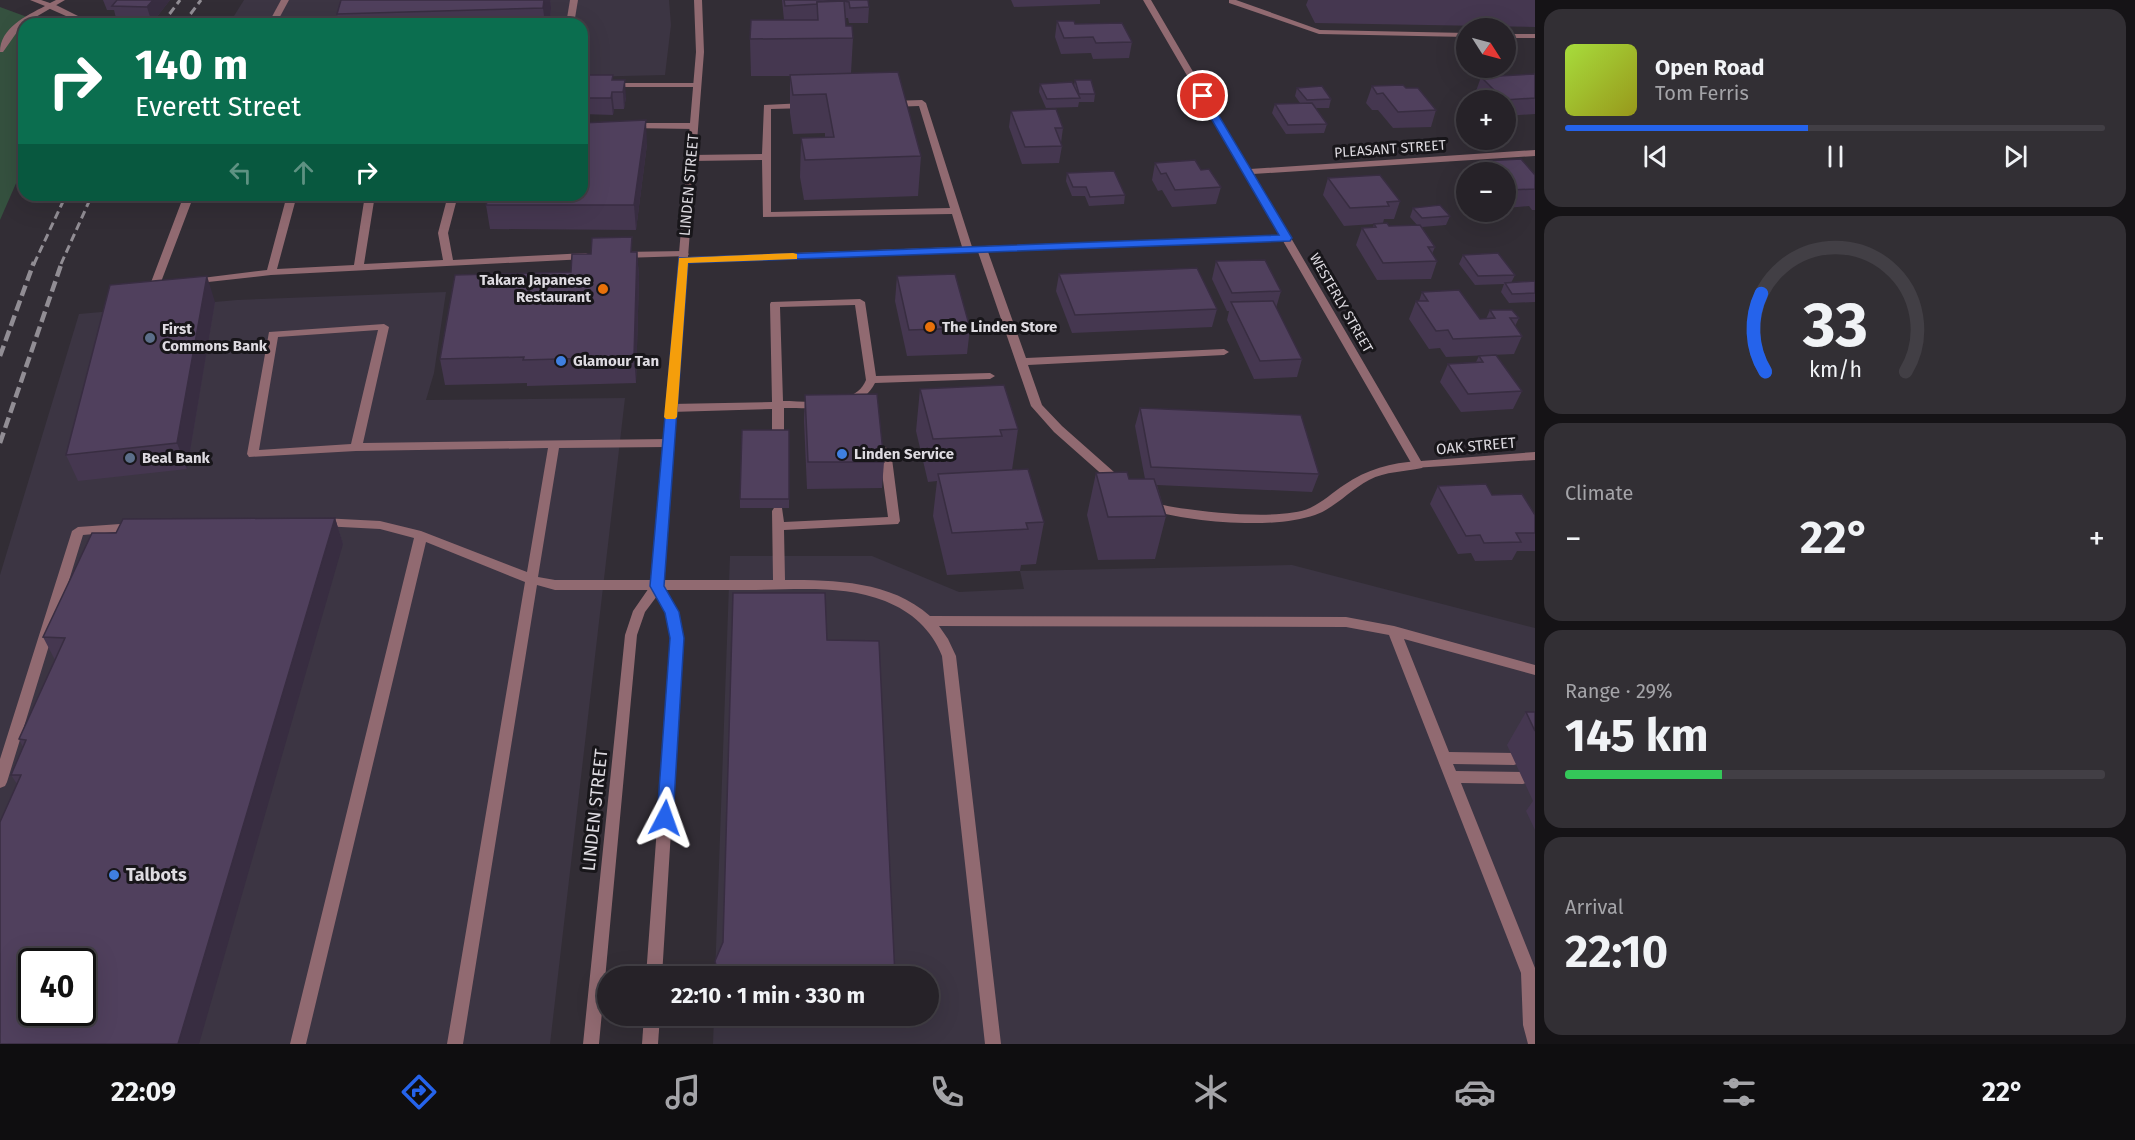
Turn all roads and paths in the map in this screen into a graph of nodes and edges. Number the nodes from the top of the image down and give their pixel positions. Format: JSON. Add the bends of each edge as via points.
{"nodes":[{"id":1,"x":34,"y":0,"type":"edge"},
{"id":2,"x":61,"y":0,"type":"edge"},
{"id":3,"x":285,"y":0,"type":"edge"},
{"id":4,"x":574,"y":0,"type":"edge"},
{"id":5,"x":698,"y":0,"type":"edge"},
{"id":6,"x":1147,"y":0,"type":"edge"},
{"id":7,"x":1233,"y":0,"type":"edge"},
{"id":8,"x":51,"y":6,"type":"junction"},
{"id":9,"x":28,"y":18,"type":"edge"},
{"id":10,"x":77,"y":18,"type":"edge"},
{"id":11,"x":275,"y":18,"type":"edge"},
{"id":12,"x":571,"y":18,"type":"edge"},
{"id":13,"x":18,"y":24,"type":"edge"},
{"id":14,"x":1456,"y":35,"type":"edge"},
{"id":15,"x":1516,"y":36,"type":"edge"},
{"id":16,"x":1535,"y":36,"type":"edge"},
{"id":17,"x":0,"y":50,"type":"edge"},
{"id":18,"x":588,"y":85,"type":"edge"},
{"id":19,"x":697,"y":85,"type":"junction"},
{"id":20,"x":886,"y":104,"type":"edge"},
{"id":21,"x":814,"y":106,"type":"edge"},
{"id":22,"x":624,"y":126,"type":"edge"},
{"id":23,"x":694,"y":126,"type":"junction"},
{"id":24,"x":1535,"y":153,"type":"edge"},
{"id":25,"x":767,"y":157,"type":"junction"},
{"id":26,"x":691,"y":158,"type":"junction"},
{"id":27,"x":1247,"y":172,"type":"junction"},
{"id":28,"x":187,"y":201,"type":"edge"},
{"id":29,"x":290,"y":201,"type":"edge"},
{"id":30,"x":369,"y":201,"type":"edge"},
{"id":31,"x":451,"y":201,"type":"edge"},
{"id":32,"x":956,"y":211,"type":"junction"},
{"id":33,"x":1286,"y":238,"type":"junction"},
{"id":34,"x":982,"y":249,"type":"junction"},
{"id":35,"x":968,"y":250,"type":"junction"},
{"id":36,"x":600,"y":255,"type":"edge"},
{"id":37,"x":612,"y":255,"type":"edge"},
{"id":38,"x":683,"y":257,"type":"junction"},
{"id":39,"x":448,"y":262,"type":"junction"},
{"id":40,"x":359,"y":267,"type":"junction"},
{"id":41,"x":271,"y":272,"type":"junction"},
{"id":42,"x":1224,"y":352,"type":"dead end"},
{"id":43,"x":1020,"y":362,"type":"junction"},
{"id":44,"x":990,"y":375,"type":"dead end"},
{"id":45,"x":871,"y":380,"type":"junction"},
{"id":46,"x":777,"y":405,"type":"junction"},
{"id":47,"x":671,"y":408,"type":"junction"},
{"id":48,"x":778,"y":436,"type":"edge"},
{"id":49,"x":668,"y":443,"type":"junction"},
{"id":50,"x":554,"y":444,"type":"junction"},
{"id":51,"x":356,"y":447,"type":"junction"},
{"id":52,"x":885,"y":451,"type":"edge"},
{"id":53,"x":1535,"y":456,"type":"edge"},
{"id":54,"x":1419,"y":465,"type":"junction"},
{"id":55,"x":778,"y":512,"type":"dead end"},
{"id":56,"x":312,"y":522,"type":"edge"},
{"id":57,"x":148,"y":525,"type":"edge"},
{"id":58,"x":778,"y":526,"type":"junction"},
{"id":59,"x":422,"y":535,"type":"junction"},
{"id":60,"x":533,"y":580,"type":"junction"},
{"id":61,"x":779,"y":585,"type":"junction"},
{"id":62,"x":657,"y":586,"type":"junction"},
{"id":63,"x":929,"y":621,"type":"junction"},
{"id":64,"x":1394,"y":631,"type":"junction"},
{"id":65,"x":1535,"y":670,"type":"edge"},
{"id":66,"x":1446,"y":758,"type":"junction"},
{"id":67,"x":1514,"y":759,"type":"dead end"},
{"id":68,"x":1453,"y":777,"type":"junction"},
{"id":69,"x":1523,"y":778,"type":"dead end"},
{"id":70,"x":0,"y":782,"type":"edge"},
{"id":71,"x":655,"y":966,"type":"edge"},
{"id":72,"x":651,"y":1026,"type":"edge"},
{"id":73,"x":1535,"y":1041,"type":"edge"},
{"id":74,"x":298,"y":1044,"type":"edge"},
{"id":75,"x":455,"y":1044,"type":"edge"},
{"id":76,"x":591,"y":1044,"type":"edge"},
{"id":77,"x":650,"y":1044,"type":"edge"},
{"id":78,"x":993,"y":1044,"type":"edge"}],
"edges":[{"from":1,"to":8,"type":"street"},
{"from":2,"to":8,"type":"street"},
{"from":3,"to":11,"type":"street"},
{"from":4,"to":12,"type":"street"},
{"from":5,"to":19,"type":"street","name":"LINDEN STREET"},
{"from":6,"to":27,"type":"street","name":"WESTERLY STREET"},
{"from":7,"to":14,"type":"street","via":[[1319,32]]},
{"from":8,"to":9,"type":"street"},
{"from":8,"to":10,"type":"street"},
{"from":13,"to":17,"type":"street"},
{"from":15,"to":16,"type":"street"},
{"from":18,"to":19,"type":"street"},
{"from":19,"to":23,"type":"street","name":"LINDEN STREET"},
{"from":20,"to":32,"type":"street","via":[[922,103]]},
{"from":21,"to":25,"type":"street","via":[[767,107]]},
{"from":22,"to":23,"type":"street"},
{"from":23,"to":26,"type":"street","name":"LINDEN STREET"},
{"from":24,"to":27,"type":"street","name":"PLEASANT STREET"},
{"from":25,"to":26,"type":"street"},
{"from":25,"to":32,"type":"street","via":[[766,215]]},
{"from":26,"to":38,"type":"street","name":"LINDEN STREET"},
{"from":27,"to":33,"type":"street","name":"WESTERLY STREET"},
{"from":28,"to":41,"type":"street","via":[[155,285]]},
{"from":29,"to":41,"type":"street"},
{"from":30,"to":40,"type":"street"},
{"from":31,"to":39,"type":"street","via":[[443,233]]},
{"from":32,"to":35,"type":"street"},
{"from":33,"to":34,"type":"street"},
{"from":33,"to":54,"type":"street","name":"WESTERLY STREET"},
{"from":34,"to":35,"type":"street"},
{"from":34,"to":43,"type":"street","name":"OAK STREET"},
{"from":35,"to":38,"type":"street"},
{"from":36,"to":39,"type":"street"},
{"from":37,"to":38,"type":"street"},
{"from":38,"to":47,"type":"street","name":"LINDEN STREET"},
{"from":39,"to":40,"type":"street"},
{"from":40,"to":41,"type":"street"},
{"from":42,"to":43,"type":"street"},
{"from":43,"to":54,"type":"street","name":"OAK STREET","via":[[1042,414],[1135,496],[1158,510],[1293,517],[1314,512],[1373,473]]},
{"from":44,"to":45,"type":"street"},
{"from":45,"to":46,"type":"street","via":[[862,394],[844,403]]},
{"from":45,"to":46,"type":"street","via":[[860,302],[775,304]]},
{"from":46,"to":47,"type":"street"},
{"from":46,"to":48,"type":"street"},
{"from":47,"to":49,"type":"street","name":"LINDEN STREET"},
{"from":49,"to":50,"type":"street"},
{"from":49,"to":62,"type":"street","name":"LINDEN STREET"},
{"from":50,"to":51,"type":"street"},
{"from":50,"to":60,"type":"street"},
{"from":51,"to":51,"type":"street","via":[[253,453],[273,334],[384,327]]},
{"from":52,"to":58,"type":"street","via":[[894,520]]},
{"from":53,"to":54,"type":"street","name":"OAK STREET"},
{"from":55,"to":58,"type":"street"},
{"from":56,"to":59,"type":"street","via":[[356,522]]},
{"from":57,"to":70,"type":"street","via":[[78,531]]},
{"from":58,"to":61,"type":"street"},
{"from":59,"to":60,"type":"street"},
{"from":59,"to":74,"type":"street"},
{"from":60,"to":62,"type":"street","via":[[555,585]]},
{"from":60,"to":75,"type":"street"},
{"from":61,"to":62,"type":"street"},
{"from":61,"to":63,"type":"street","via":[[836,585],[866,590],[895,600]]},
{"from":62,"to":71,"type":"street","via":[[672,612],[677,638]]},
{"from":62,"to":76,"type":"street","name":"LINDEN STREET","via":[[639,611],[631,635]]},
{"from":63,"to":64,"type":"street","via":[[1329,622]]},
{"from":63,"to":78,"type":"street","via":[[943,639],[949,656]]},
{"from":64,"to":65,"type":"street"},
{"from":64,"to":66,"type":"street"},
{"from":66,"to":67,"type":"street"},
{"from":66,"to":68,"type":"street"},
{"from":68,"to":69,"type":"street"},
{"from":68,"to":73,"type":"street","via":[[1529,973]]},
{"from":72,"to":77,"type":"street"}]}
